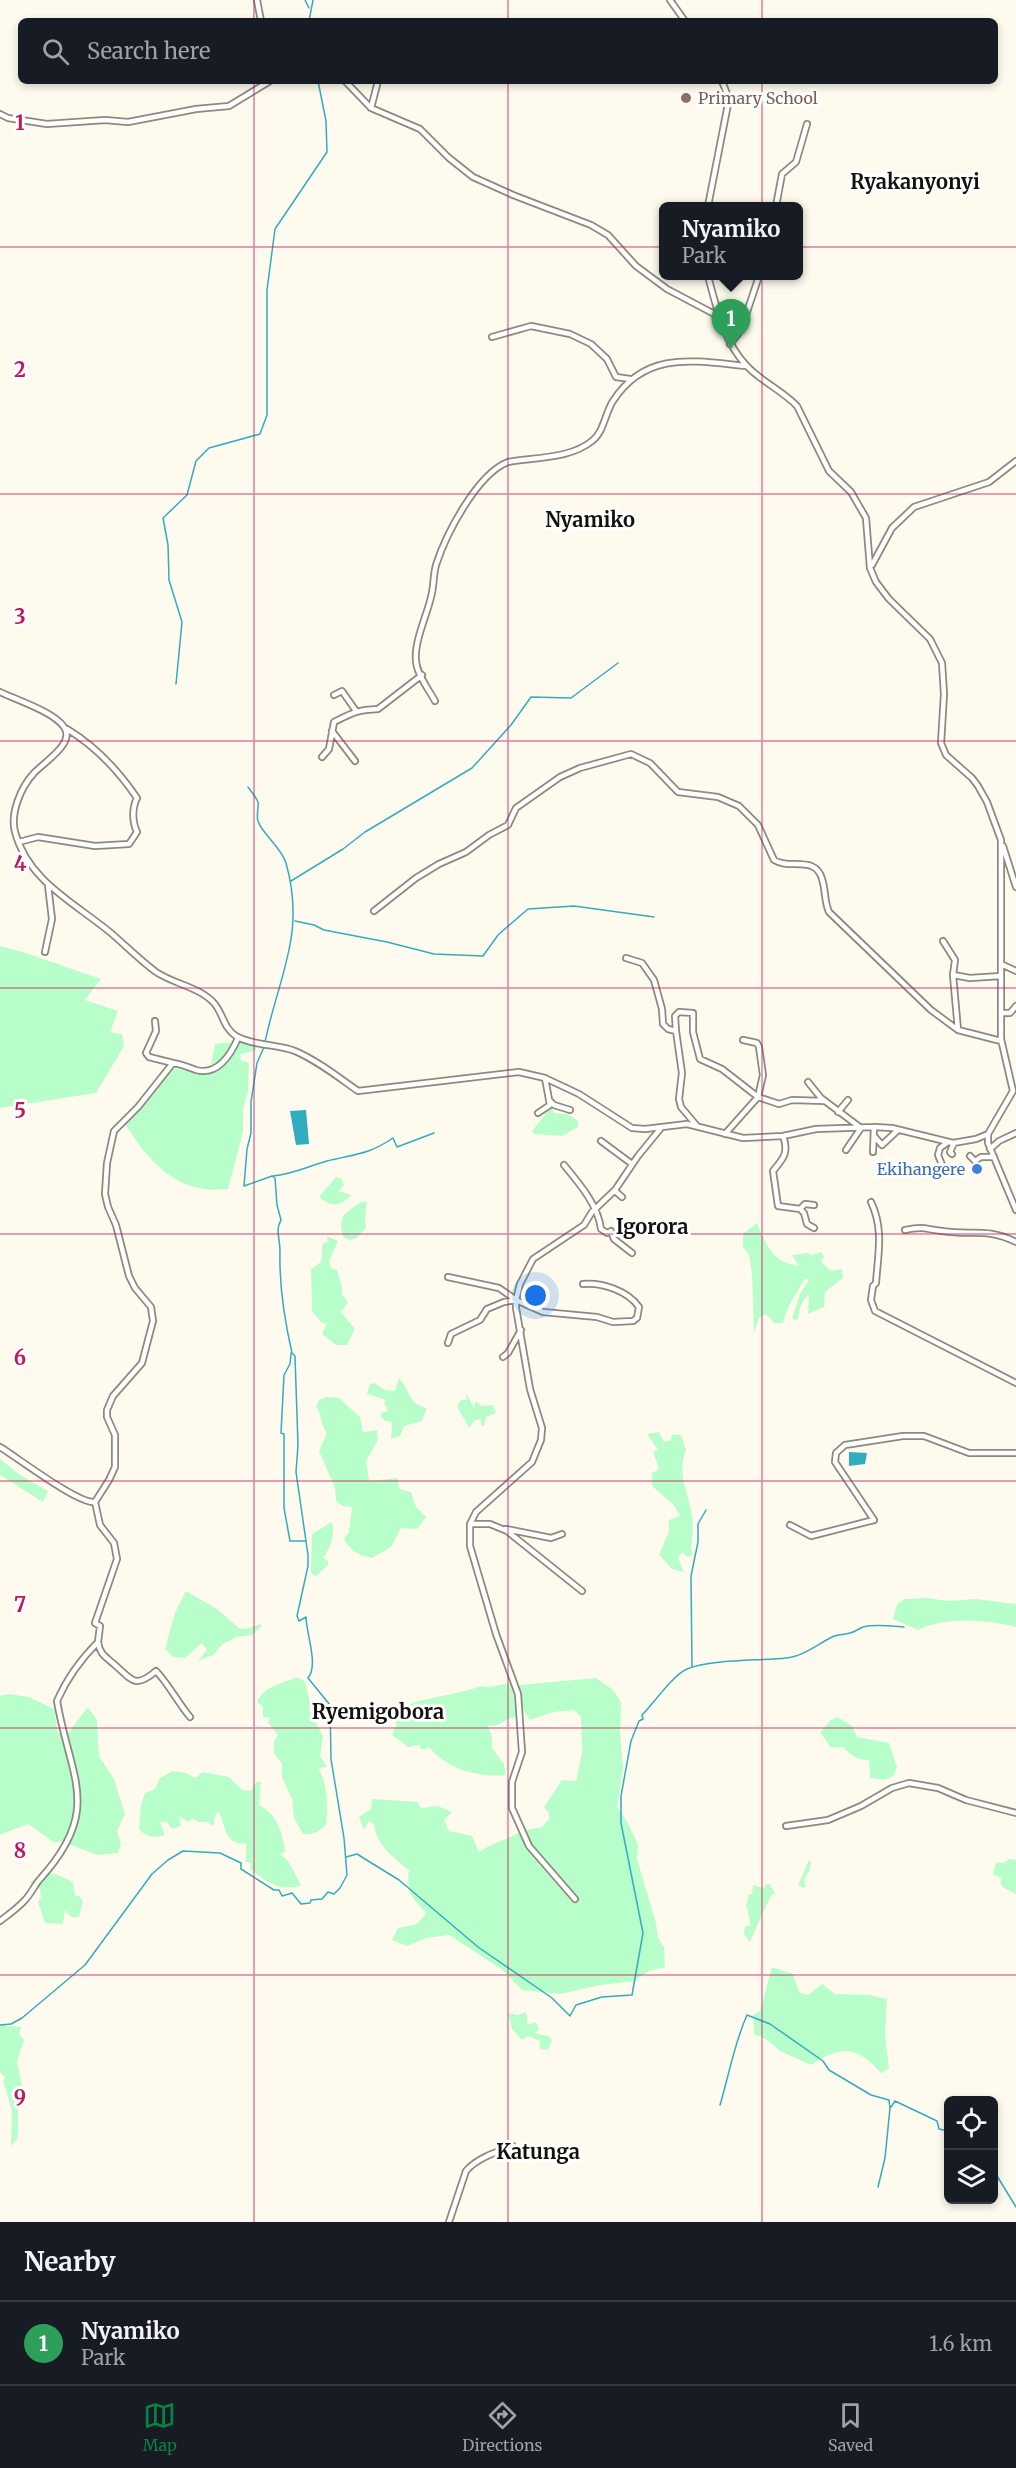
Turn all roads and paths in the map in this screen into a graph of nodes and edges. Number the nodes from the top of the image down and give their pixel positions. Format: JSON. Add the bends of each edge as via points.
{"nodes":[{"id":1,"x":257,"y":0,"type":"edge"},
{"id":2,"x":670,"y":0,"type":"edge"},
{"id":3,"x":260,"y":18,"type":"edge"},
{"id":4,"x":683,"y":18,"type":"edge"},
{"id":5,"x":265,"y":84,"type":"edge"},
{"id":6,"x":348,"y":84,"type":"edge"},
{"id":7,"x":377,"y":84,"type":"edge"},
{"id":8,"x":723,"y":84,"type":"edge"},
{"id":9,"x":371,"y":108,"type":"junction"},
{"id":10,"x":0,"y":114,"type":"edge"},
{"id":11,"x":807,"y":124,"type":"dead end"},
{"id":12,"x":709,"y":202,"type":"edge"},
{"id":13,"x":777,"y":202,"type":"edge"},
{"id":14,"x":709,"y":280,"type":"edge"},
{"id":15,"x":758,"y":280,"type":"edge"},
{"id":16,"x":720,"y":317,"type":"junction"},
{"id":17,"x":492,"y":337,"type":"dead end"},
{"id":18,"x":730,"y":344,"type":"junction"},
{"id":19,"x":746,"y":366,"type":"junction"},
{"id":20,"x":630,"y":379,"type":"junction"},
{"id":21,"x":1016,"y":460,"type":"edge"},
{"id":22,"x":870,"y":568,"type":"junction"},
{"id":23,"x":422,"y":675,"type":"junction"},
{"id":24,"x":0,"y":692,"type":"edge"},
{"id":25,"x":334,"y":695,"type":"dead end"},
{"id":26,"x":435,"y":701,"type":"dead end"},
{"id":27,"x":356,"y":711,"type":"junction"},
{"id":28,"x":65,"y":728,"type":"junction"},
{"id":29,"x":332,"y":731,"type":"junction"},
{"id":30,"x":322,"y":757,"type":"dead end"},
{"id":31,"x":355,"y":761,"type":"dead end"},
{"id":32,"x":1001,"y":840,"type":"junction"},
{"id":33,"x":19,"y":842,"type":"junction"},
{"id":34,"x":48,"y":884,"type":"junction"},
{"id":35,"x":1016,"y":887,"type":"edge"},
{"id":36,"x":374,"y":910,"type":"dead end"},
{"id":37,"x":943,"y":941,"type":"dead end"},
{"id":38,"x":45,"y":952,"type":"dead end"},
{"id":39,"x":626,"y":958,"type":"dead end"},
{"id":40,"x":1001,"y":964,"type":"junction"},
{"id":41,"x":1016,"y":971,"type":"edge"},
{"id":42,"x":953,"y":975,"type":"junction"},
{"id":43,"x":1001,"y":976,"type":"junction"},
{"id":44,"x":1016,"y":1006,"type":"edge"},
{"id":45,"x":1001,"y":1013,"type":"junction"},
{"id":46,"x":155,"y":1021,"type":"dead end"},
{"id":47,"x":958,"y":1030,"type":"junction"},
{"id":48,"x":676,"y":1031,"type":"junction"},
{"id":49,"x":238,"y":1038,"type":"junction"},
{"id":50,"x":743,"y":1040,"type":"dead end"},
{"id":51,"x":1001,"y":1041,"type":"junction"},
{"id":52,"x":173,"y":1063,"type":"junction"},
{"id":53,"x":545,"y":1078,"type":"junction"},
{"id":54,"x":808,"y":1082,"type":"dead end"},
{"id":55,"x":1014,"y":1090,"type":"edge"},
{"id":56,"x":758,"y":1097,"type":"junction"},
{"id":57,"x":848,"y":1100,"type":"dead end"},
{"id":58,"x":550,"y":1101,"type":"junction"},
{"id":59,"x":824,"y":1101,"type":"junction"},
{"id":60,"x":570,"y":1110,"type":"dead end"},
{"id":61,"x":838,"y":1112,"type":"junction"},
{"id":62,"x":538,"y":1113,"type":"dead end"},
{"id":63,"x":874,"y":1127,"type":"junction"},
{"id":64,"x":661,"y":1128,"type":"junction"},
{"id":65,"x":861,"y":1128,"type":"junction"},
{"id":66,"x":699,"y":1129,"type":"junction"},
{"id":67,"x":898,"y":1130,"type":"junction"},
{"id":68,"x":1016,"y":1133,"type":"edge"},
{"id":69,"x":725,"y":1134,"type":"junction"},
{"id":70,"x":988,"y":1134,"type":"junction"},
{"id":71,"x":783,"y":1136,"type":"junction"},
{"id":72,"x":874,"y":1136,"type":"junction"},
{"id":73,"x":980,"y":1138,"type":"junction"},
{"id":74,"x":601,"y":1141,"type":"dead end"},
{"id":75,"x":951,"y":1143,"type":"junction"},
{"id":76,"x":988,"y":1143,"type":"junction"},
{"id":77,"x":990,"y":1149,"type":"junction"},
{"id":78,"x":846,"y":1150,"type":"dead end"},
{"id":79,"x":873,"y":1152,"type":"dead end"},
{"id":80,"x":952,"y":1154,"type":"dead end"},
{"id":81,"x":970,"y":1156,"type":"dead end"},
{"id":82,"x":994,"y":1157,"type":"junction"},
{"id":83,"x":632,"y":1164,"type":"junction"},
{"id":84,"x":564,"y":1166,"type":"dead end"},
{"id":85,"x":952,"y":1168,"type":"dead end"},
{"id":86,"x":615,"y":1191,"type":"junction"},
{"id":87,"x":622,"y":1197,"type":"dead end"},
{"id":88,"x":871,"y":1202,"type":"dead end"},
{"id":89,"x":814,"y":1205,"type":"dead end"},
{"id":90,"x":801,"y":1209,"type":"junction"},
{"id":91,"x":594,"y":1210,"type":"junction"},
{"id":92,"x":1016,"y":1210,"type":"edge"},
{"id":93,"x":814,"y":1227,"type":"dead end"},
{"id":94,"x":905,"y":1230,"type":"dead end"},
{"id":95,"x":1016,"y":1242,"type":"edge"},
{"id":96,"x":632,"y":1253,"type":"dead end"},
{"id":97,"x":448,"y":1277,"type":"dead end"},
{"id":98,"x":583,"y":1284,"type":"dead end"},
{"id":99,"x":516,"y":1300,"type":"junction"},
{"id":100,"x":521,"y":1330,"type":"junction"},
{"id":101,"x":448,"y":1343,"type":"dead end"},
{"id":102,"x":503,"y":1357,"type":"dead end"},
{"id":103,"x":1016,"y":1383,"type":"edge"},
{"id":104,"x":0,"y":1447,"type":"edge"},
{"id":105,"x":1016,"y":1453,"type":"edge"},
{"id":106,"x":95,"y":1502,"type":"junction"},
{"id":107,"x":470,"y":1524,"type":"junction"},
{"id":108,"x":790,"y":1525,"type":"dead end"},
{"id":109,"x":503,"y":1528,"type":"junction"},
{"id":110,"x":562,"y":1534,"type":"dead end"},
{"id":111,"x":582,"y":1591,"type":"dead end"},
{"id":112,"x":98,"y":1642,"type":"junction"},
{"id":113,"x":190,"y":1718,"type":"dead end"},
{"id":114,"x":1016,"y":1813,"type":"edge"},
{"id":115,"x":786,"y":1826,"type":"dead end"},
{"id":116,"x":575,"y":1899,"type":"dead end"},
{"id":117,"x":0,"y":1921,"type":"edge"},
{"id":118,"x":513,"y":2146,"type":"dead end"},
{"id":119,"x":449,"y":2222,"type":"edge"}],
"edges":[{"from":1,"to":3,"type":"street"},
{"from":2,"to":4,"type":"street"},
{"from":5,"to":10,"type":"street","via":[[229,106],[196,108],[128,122],[47,124]]},
{"from":6,"to":9,"type":"street"},
{"from":7,"to":9,"type":"street"},
{"from":8,"to":12,"type":"street","via":[[729,99]]},
{"from":9,"to":16,"type":"street","via":[[420,129],[473,177],[591,225],[667,289]]},
{"from":11,"to":13,"type":"street","via":[[796,162],[782,174]]},
{"from":14,"to":16,"type":"street"},
{"from":15,"to":18,"type":"street","via":[[741,330]]},
{"from":16,"to":18,"type":"street"},
{"from":17,"to":20,"type":"street","via":[[531,326],[551,328],[591,344],[607,359],[616,377]]},
{"from":18,"to":19,"type":"street"},
{"from":19,"to":20,"type":"street","via":[[680,361],[654,366]]},
{"from":19,"to":22,"type":"street","via":[[797,406],[829,471],[850,492],[866,518]]},
{"from":20,"to":23,"type":"street","via":[[592,441],[566,452],[501,464],[475,488],[435,568],[415,658]]},
{"from":21,"to":22,"type":"street","via":[[989,482],[914,507],[892,528]]},
{"from":22,"to":32,"type":"street","via":[[889,599],[930,639],[942,663],[941,743],[946,755],[978,786]]},
{"from":23,"to":26,"type":"street"},
{"from":23,"to":27,"type":"street","via":[[378,710]]},
{"from":24,"to":28,"type":"street","via":[[53,717]]},
{"from":25,"to":27,"type":"street","via":[[342,691]]},
{"from":27,"to":29,"type":"street","via":[[334,722]]},
{"from":28,"to":33,"type":"street","via":[[67,736],[61,747],[24,787],[15,814],[14,829]]},
{"from":28,"to":33,"type":"street","via":[[105,759],[132,791],[136,798],[133,812],[137,832],[129,844],[95,846],[38,837]]},
{"from":29,"to":30,"type":"street","via":[[329,749]]},
{"from":29,"to":31,"type":"street"},
{"from":32,"to":35,"type":"street"},
{"from":32,"to":40,"type":"street"},
{"from":33,"to":34,"type":"street","via":[[37,875]]},
{"from":34,"to":38,"type":"street","via":[[52,919]]},
{"from":34,"to":49,"type":"street","via":[[156,972],[208,998]]},
{"from":36,"to":47,"type":"street","via":[[416,878],[508,825],[516,808],[560,777],[631,754],[650,763],[678,792],[718,797],[739,806],[759,825],[770,855],[779,863],[816,868],[829,912],[931,1010]]},
{"from":37,"to":42,"type":"street","via":[[955,960]]},
{"from":39,"to":48,"type":"street","via":[[642,963],[654,980],[663,1024]]},
{"from":40,"to":41,"type":"street"},
{"from":40,"to":43,"type":"street"},
{"from":42,"to":43,"type":"street"},
{"from":42,"to":47,"type":"street"},
{"from":43,"to":45,"type":"street"},
{"from":44,"to":45,"type":"street","via":[[1010,1013]]},
{"from":45,"to":51,"type":"street"},
{"from":46,"to":52,"type":"street","via":[[156,1031],[146,1053]]},
{"from":47,"to":51,"type":"street"},
{"from":48,"to":56,"type":"street","via":[[675,1016],[679,1012],[693,1013],[700,1059],[722,1069]]},
{"from":48,"to":66,"type":"street","via":[[682,1073],[679,1099]]},
{"from":49,"to":52,"type":"street","via":[[231,1055],[212,1069],[199,1071]]},
{"from":49,"to":53,"type":"street","via":[[294,1051],[358,1090],[519,1072]]},
{"from":50,"to":56,"type":"street","via":[[759,1047],[763,1075]]},
{"from":51,"to":55,"type":"street"},
{"from":52,"to":106,"type":"street","via":[[114,1131],[107,1163],[108,1207],[129,1276],[152,1307],[153,1321],[142,1363],[113,1396],[107,1410],[115,1435],[115,1467]]},
{"from":53,"to":58,"type":"street"},
{"from":53,"to":64,"type":"street","via":[[579,1094],[632,1128]]},
{"from":54,"to":59,"type":"street"},
{"from":55,"to":70,"type":"street"},
{"from":56,"to":59,"type":"street","via":[[779,1104],[792,1100]]},
{"from":56,"to":69,"type":"street"},
{"from":57,"to":61,"type":"street"},
{"from":58,"to":60,"type":"street"},
{"from":58,"to":62,"type":"street","via":[[550,1106]]},
{"from":59,"to":61,"type":"street"},
{"from":61,"to":65,"type":"street"},
{"from":63,"to":65,"type":"street"},
{"from":63,"to":67,"type":"street"},
{"from":63,"to":72,"type":"street"},
{"from":64,"to":66,"type":"street","via":[[687,1124]]},
{"from":64,"to":83,"type":"street"},
{"from":65,"to":71,"type":"street"},
{"from":65,"to":78,"type":"street"},
{"from":66,"to":69,"type":"street"},
{"from":67,"to":72,"type":"street","via":[[882,1145]]},
{"from":67,"to":75,"type":"street"},
{"from":68,"to":77,"type":"street"},
{"from":69,"to":71,"type":"street","via":[[743,1138]]},
{"from":70,"to":73,"type":"street"},
{"from":70,"to":76,"type":"street"},
{"from":71,"to":90,"type":"street","via":[[786,1156],[773,1171],[778,1206]]},
{"from":72,"to":79,"type":"street"},
{"from":73,"to":75,"type":"street"},
{"from":73,"to":76,"type":"street"},
{"from":74,"to":83,"type":"street"},
{"from":75,"to":80,"type":"street"},
{"from":75,"to":85,"type":"street","via":[[940,1148],[938,1155],[943,1167]]},
{"from":76,"to":77,"type":"street"},
{"from":77,"to":82,"type":"street"},
{"from":81,"to":82,"type":"street","via":[[975,1161]]},
{"from":82,"to":92,"type":"street"},
{"from":83,"to":86,"type":"street"},
{"from":84,"to":91,"type":"street","via":[[584,1190]]},
{"from":86,"to":87,"type":"street"},
{"from":86,"to":91,"type":"street"},
{"from":88,"to":103,"type":"street","via":[[880,1240],[872,1299],[875,1311]]},
{"from":89,"to":90,"type":"street","via":[[805,1204]]},
{"from":90,"to":93,"type":"street","via":[[807,1224]]},
{"from":91,"to":96,"type":"street","via":[[601,1229],[611,1231],[614,1239]]},
{"from":91,"to":99,"type":"street","via":[[579,1229],[533,1259]]},
{"from":94,"to":95,"type":"street","via":[[925,1226],[942,1231],[992,1232]]},
{"from":97,"to":99,"type":"street","via":[[499,1288]]},
{"from":98,"to":99,"type":"street","via":[[593,1283],[627,1295],[639,1307],[638,1318],[633,1322],[613,1322],[543,1312]]},
{"from":99,"to":100,"type":"street"},
{"from":99,"to":101,"type":"street","via":[[488,1310],[480,1320],[451,1334]]},
{"from":100,"to":102,"type":"street"},
{"from":100,"to":107,"type":"street","via":[[530,1389],[542,1428],[541,1440],[532,1462],[483,1504]]},
{"from":104,"to":106,"type":"street","via":[[81,1500]]},
{"from":105,"to":108,"type":"street","via":[[969,1453],[924,1436],[845,1445],[836,1453],[835,1462],[874,1520],[811,1536]]},
{"from":106,"to":112,"type":"street","via":[[100,1525],[114,1543],[117,1558],[95,1623],[100,1626]]},
{"from":107,"to":109,"type":"street"},
{"from":107,"to":116,"type":"street","via":[[470,1546],[478,1578],[518,1694],[522,1752],[512,1782],[512,1808],[530,1846]]},
{"from":109,"to":110,"type":"street","via":[[551,1538]]},
{"from":109,"to":111,"type":"street"},
{"from":112,"to":113,"type":"street","via":[[103,1657],[132,1680],[144,1680],[156,1671]]},
{"from":112,"to":117,"type":"street","via":[[76,1666],[57,1701],[76,1782],[78,1809],[74,1827],[65,1847],[25,1900]]},
{"from":114,"to":115,"type":"street","via":[[938,1788],[909,1783],[828,1820]]},
{"from":118,"to":119,"type":"street","via":[[494,2152],[466,2171]]}]}
